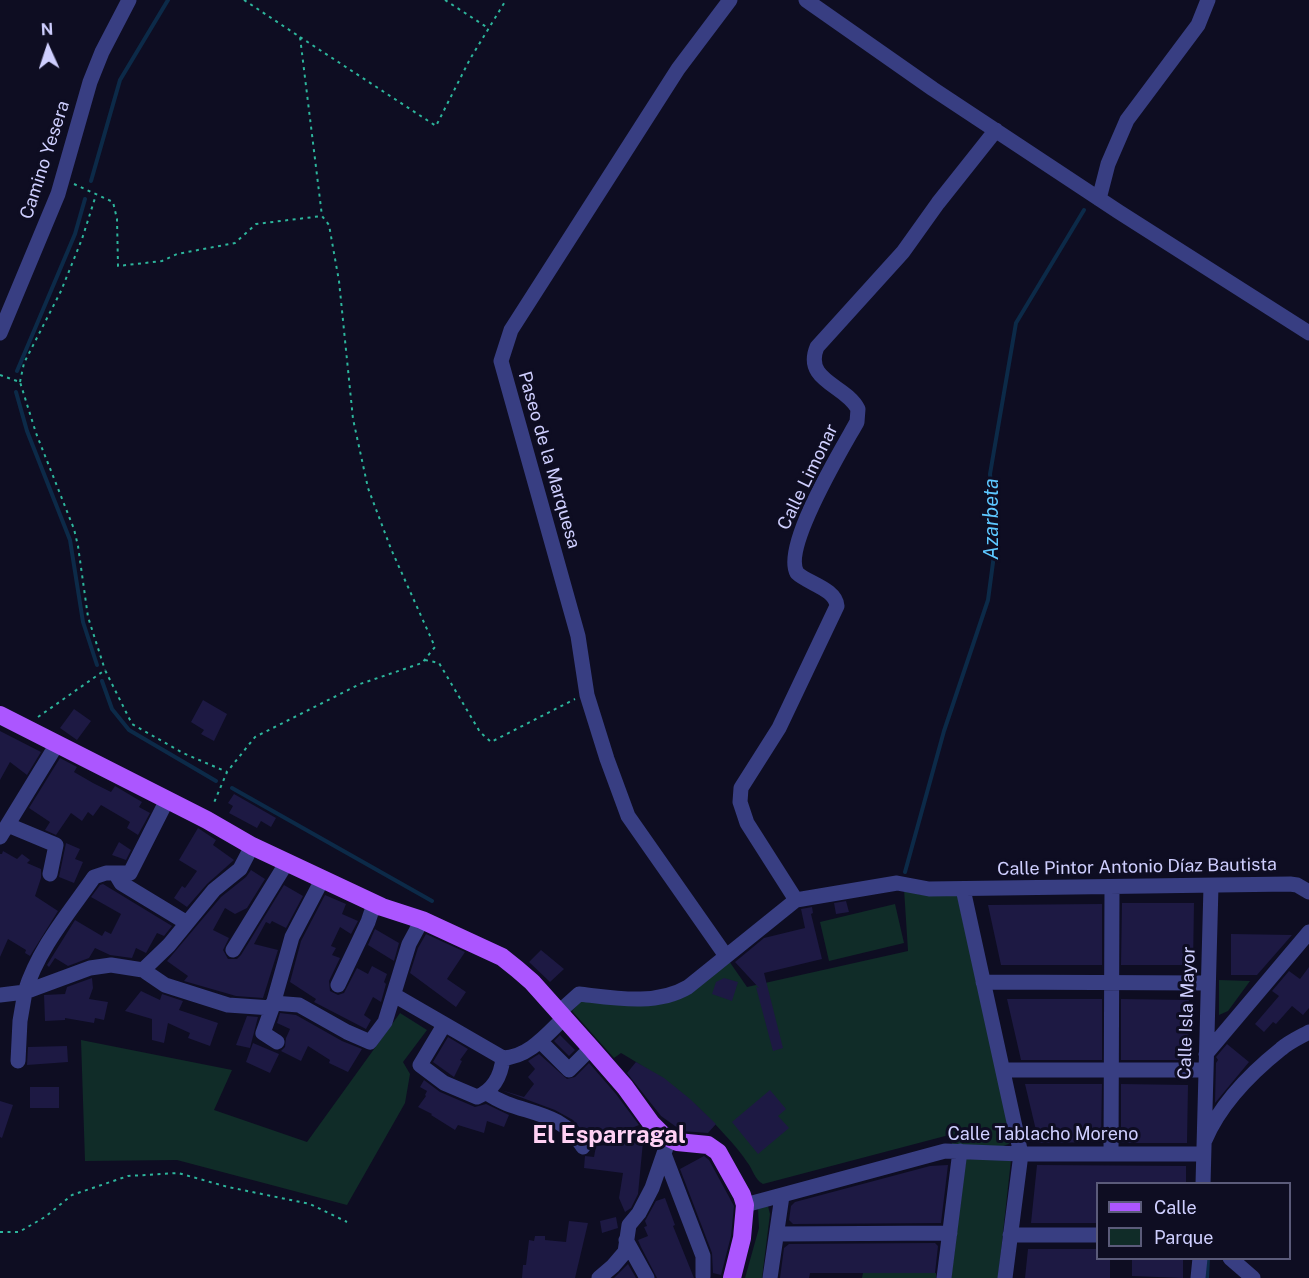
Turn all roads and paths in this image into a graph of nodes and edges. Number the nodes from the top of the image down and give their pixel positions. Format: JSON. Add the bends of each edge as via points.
{"nodes":[{"id":1,"x":129,"y":0,"type":"edge"},
{"id":2,"x":244,"y":0,"type":"edge"},
{"id":3,"x":445,"y":0,"type":"edge"},
{"id":4,"x":506,"y":0,"type":"edge"},
{"id":5,"x":730,"y":0,"type":"edge"},
{"id":6,"x":806,"y":0,"type":"edge"},
{"id":7,"x":1208,"y":0,"type":"edge"},
{"id":8,"x":488,"y":28,"type":"junction"},
{"id":9,"x":300,"y":37,"type":"junction"},
{"id":10,"x":996,"y":130,"type":"junction"},
{"id":11,"x":63,"y":179,"type":"junction"},
{"id":12,"x":96,"y":195,"type":"junction"},
{"id":13,"x":1099,"y":199,"type":"junction"},
{"id":14,"x":322,"y":216,"type":"junction"},
{"id":15,"x":0,"y":333,"type":"edge"},
{"id":16,"x":1309,"y":333,"type":"edge"},
{"id":17,"x":0,"y":375,"type":"edge"},
{"id":18,"x":20,"y":382,"type":"junction"},
{"id":19,"x":424,"y":660,"type":"junction"},
{"id":20,"x":105,"y":670,"type":"junction"},
{"id":21,"x":587,"y":695,"type":"junction"},
{"id":22,"x":0,"y":715,"type":"edge"},
{"id":23,"x":23,"y":727,"type":"junction"},
{"id":24,"x":57,"y":744,"type":"junction"},
{"id":25,"x":227,"y":772,"type":"junction"},
{"id":26,"x":168,"y":800,"type":"junction"},
{"id":27,"x":207,"y":820,"type":"junction"},
{"id":28,"x":4,"y":831,"type":"edge"},
{"id":29,"x":252,"y":846,"type":"junction"},
{"id":30,"x":287,"y":862,"type":"junction"},
{"id":31,"x":115,"y":873,"type":"junction"},
{"id":32,"x":50,"y":874,"type":"dead end"},
{"id":33,"x":322,"y":880,"type":"junction"},
{"id":34,"x":1210,"y":886,"type":"junction"},
{"id":35,"x":1112,"y":887,"type":"junction"},
{"id":36,"x":963,"y":889,"type":"junction"},
{"id":37,"x":1309,"y":892,"type":"edge"},
{"id":38,"x":796,"y":900,"type":"junction"},
{"id":39,"x":374,"y":904,"type":"junction"},
{"id":40,"x":422,"y":920,"type":"junction"},
{"id":41,"x":187,"y":923,"type":"junction"},
{"id":42,"x":1309,"y":932,"type":"edge"},
{"id":43,"x":233,"y":950,"type":"dead end"},
{"id":44,"x":726,"y":957,"type":"junction"},
{"id":45,"x":143,"y":970,"type":"junction"},
{"id":46,"x":983,"y":982,"type":"junction"},
{"id":47,"x":1112,"y":982,"type":"junction"},
{"id":48,"x":1208,"y":983,"type":"junction"},
{"id":49,"x":338,"y":985,"type":"dead end"},
{"id":50,"x":25,"y":992,"type":"junction"},
{"id":51,"x":0,"y":995,"type":"edge"},
{"id":52,"x":394,"y":995,"type":"junction"},
{"id":53,"x":272,"y":1006,"type":"junction"},
{"id":54,"x":562,"y":1015,"type":"junction"},
{"id":55,"x":444,"y":1025,"type":"junction"},
{"id":56,"x":1309,"y":1032,"type":"edge"},
{"id":57,"x":540,"y":1041,"type":"junction"},
{"id":58,"x":277,"y":1042,"type":"dead end"},
{"id":59,"x":591,"y":1048,"type":"junction"},
{"id":60,"x":1206,"y":1054,"type":"junction"},
{"id":61,"x":503,"y":1058,"type":"junction"},
{"id":62,"x":18,"y":1060,"type":"dead end"},
{"id":63,"x":1111,"y":1069,"type":"junction"},
{"id":64,"x":1003,"y":1070,"type":"junction"},
{"id":65,"x":1205,"y":1070,"type":"junction"},
{"id":66,"x":487,"y":1093,"type":"junction"},
{"id":67,"x":583,"y":1147,"type":"dead end"},
{"id":68,"x":1203,"y":1148,"type":"junction"},
{"id":69,"x":960,"y":1151,"type":"junction"},
{"id":70,"x":665,"y":1153,"type":"junction"},
{"id":71,"x":1020,"y":1154,"type":"junction"},
{"id":72,"x":1111,"y":1154,"type":"junction"},
{"id":73,"x":1203,"y":1182,"type":"edge"},
{"id":74,"x":782,"y":1196,"type":"junction"},
{"id":75,"x":745,"y":1205,"type":"junction"},
{"id":76,"x":347,"y":1222,"type":"dead end"},
{"id":77,"x":0,"y":1232,"type":"edge"},
{"id":78,"x":950,"y":1233,"type":"junction"},
{"id":79,"x":777,"y":1234,"type":"junction"},
{"id":80,"x":1010,"y":1235,"type":"junction"},
{"id":81,"x":1096,"y":1235,"type":"edge"},
{"id":82,"x":627,"y":1240,"type":"junction"},
{"id":83,"x":1200,"y":1260,"type":"edge"},
{"id":84,"x":1232,"y":1260,"type":"edge"},
{"id":85,"x":706,"y":1277,"type":"edge"},
{"id":86,"x":599,"y":1278,"type":"edge"},
{"id":87,"x":647,"y":1278,"type":"edge"},
{"id":88,"x":732,"y":1278,"type":"edge"},
{"id":89,"x":770,"y":1278,"type":"edge"},
{"id":90,"x":944,"y":1278,"type":"edge"},
{"id":91,"x":1005,"y":1278,"type":"edge"},
{"id":92,"x":1198,"y":1278,"type":"edge"},
{"id":93,"x":1253,"y":1278,"type":"edge"}],
"edges":[{"from":1,"to":11,"type":"street","name":"Camino Yesera","via":[[90,82]]},
{"from":2,"to":9,"type":"path"},
{"from":3,"to":8,"type":"path"},
{"from":4,"to":8,"type":"path"},
{"from":5,"to":21,"type":"street","name":"Paseo de la Marquesa","via":[[678,69],[511,330],[501,361],[578,636]]},
{"from":6,"to":10,"type":"street"},
{"from":7,"to":13,"type":"street","via":[[1198,25],[1127,120],[1108,164]]},
{"from":8,"to":9,"type":"path","via":[[436,126]]},
{"from":9,"to":14,"type":"path"},
{"from":10,"to":13,"type":"street"},
{"from":10,"to":38,"type":"street","name":"Calle Limonar","via":[[903,252],[814,354],[816,371],[855,404],[859,416],[808,514],[794,569],[832,595],[837,606],[779,728],[739,794],[747,823]]},
{"from":11,"to":12,"type":"path"},
{"from":11,"to":15,"type":"street","name":"Camino Yesera"},
{"from":12,"to":14,"type":"path","via":[[113,202],[118,266],[162,261],[177,254],[235,243],[256,224]]},
{"from":12,"to":18,"type":"path","via":[[61,291],[24,363]]},
{"from":13,"to":16,"type":"street"},
{"from":14,"to":19,"type":"path","via":[[329,225],[339,281],[353,419],[368,488],[435,647]]},
{"from":17,"to":18,"type":"path"},
{"from":18,"to":20,"type":"path","via":[[74,529],[88,617]]},
{"from":19,"to":21,"type":"path","via":[[439,663],[480,732],[491,742]]},
{"from":19,"to":25,"type":"path","via":[[360,684],[255,736]]},
{"from":20,"to":23,"type":"path"},
{"from":20,"to":25,"type":"path","via":[[132,724]]},
{"from":21,"to":44,"type":"street","name":"Paseo de la Marquesa","via":[[628,816]]},
{"from":22,"to":23,"type":"main road"},
{"from":23,"to":24,"type":"main road"},
{"from":24,"to":26,"type":"main road"},
{"from":24,"to":28,"type":"street"},
{"from":25,"to":27,"type":"path"},
{"from":26,"to":27,"type":"main road"},
{"from":26,"to":31,"type":"street","via":[[130,873]]},
{"from":27,"to":29,"type":"main road"},
{"from":28,"to":32,"type":"street","via":[[56,845]]},
{"from":29,"to":30,"type":"main road"},
{"from":29,"to":41,"type":"street","via":[[240,869],[214,890]]},
{"from":30,"to":33,"type":"main road"},
{"from":30,"to":43,"type":"street"},
{"from":31,"to":41,"type":"street","via":[[121,883]]},
{"from":31,"to":50,"type":"street","via":[[94,877],[49,942]]},
{"from":33,"to":39,"type":"main road"},
{"from":33,"to":53,"type":"street","via":[[292,937]]},
{"from":34,"to":35,"type":"street","name":"Calle Pintor Antonio Díaz Bautista"},
{"from":34,"to":37,"type":"street","name":"Calle Pintor Antonio Díaz Bautista","via":[[1290,884]]},
{"from":34,"to":48,"type":"street","name":"Calle Isla Mayor"},
{"from":35,"to":36,"type":"street","name":"Calle Pintor Antonio Díaz Bautista"},
{"from":35,"to":47,"type":"street"},
{"from":36,"to":38,"type":"street","via":[[923,889],[902,882]]},
{"from":36,"to":46,"type":"street"},
{"from":38,"to":44,"type":"street"},
{"from":39,"to":40,"type":"main road"},
{"from":39,"to":49,"type":"street"},
{"from":40,"to":52,"type":"street","via":[[409,944]]},
{"from":40,"to":54,"type":"main road","via":[[502,957]]},
{"from":41,"to":45,"type":"street"},
{"from":42,"to":60,"type":"street"},
{"from":44,"to":54,"type":"street","via":[[670,996],[635,999],[579,994]]},
{"from":45,"to":50,"type":"street","via":[[111,965],[90,968]]},
{"from":45,"to":53,"type":"street","via":[[165,985],[228,1005]]},
{"from":46,"to":47,"type":"street"},
{"from":46,"to":64,"type":"street"},
{"from":47,"to":48,"type":"street"},
{"from":47,"to":63,"type":"street"},
{"from":48,"to":60,"type":"street","name":"Calle Isla Mayor"},
{"from":50,"to":51,"type":"street"},
{"from":50,"to":62,"type":"street"},
{"from":52,"to":53,"type":"street","via":[[385,1022],[370,1042],[299,1005]]},
{"from":52,"to":55,"type":"street"},
{"from":53,"to":58,"type":"street","via":[[263,1033]]},
{"from":54,"to":57,"type":"street"},
{"from":54,"to":59,"type":"main road"},
{"from":55,"to":61,"type":"street"},
{"from":55,"to":66,"type":"street","via":[[420,1065],[444,1083],[477,1097]]},
{"from":56,"to":68,"type":"street","via":[[1282,1048],[1255,1072],[1216,1118]]},
{"from":57,"to":59,"type":"street","via":[[569,1070]]},
{"from":57,"to":61,"type":"street","via":[[514,1058]]},
{"from":59,"to":70,"type":"main road","via":[[625,1086],[651,1123]]},
{"from":60,"to":65,"type":"street","name":"Calle Isla Mayor"},
{"from":61,"to":66,"type":"street","via":[[502,1069]]},
{"from":63,"to":64,"type":"street"},
{"from":63,"to":65,"type":"street"},
{"from":63,"to":72,"type":"street"},
{"from":64,"to":71,"type":"street"},
{"from":65,"to":68,"type":"street","name":"Calle Isla Mayor"},
{"from":66,"to":67,"type":"street","via":[[550,1118],[576,1135]]},
{"from":68,"to":72,"type":"street","name":"Calle Tablacho Moreno"},
{"from":68,"to":73,"type":"street","name":"Calle Isla Mayor"},
{"from":69,"to":71,"type":"street","name":"Calle Tablacho Moreno"},
{"from":69,"to":74,"type":"street","name":"Calle Tablacho Moreno","via":[[945,1150]]},
{"from":69,"to":78,"type":"street"},
{"from":70,"to":75,"type":"main road","via":[[677,1142],[713,1148]]},
{"from":70,"to":82,"type":"street","via":[[643,1205],[629,1225]]},
{"from":70,"to":85,"type":"street"},
{"from":71,"to":72,"type":"street","name":"Calle Tablacho Moreno"},
{"from":71,"to":80,"type":"street"},
{"from":74,"to":75,"type":"street","name":"Calle Tablacho Moreno"},
{"from":74,"to":79,"type":"street"},
{"from":75,"to":88,"type":"main road"},
{"from":76,"to":77,"type":"path","via":[[310,1204],[178,1173],[128,1176],[72,1195],[19,1232]]},
{"from":78,"to":79,"type":"street"},
{"from":78,"to":90,"type":"street"},
{"from":79,"to":89,"type":"street"},
{"from":80,"to":81,"type":"street"},
{"from":80,"to":91,"type":"street"},
{"from":82,"to":86,"type":"street","via":[[624,1252]]},
{"from":82,"to":87,"type":"street"},
{"from":83,"to":92,"type":"street"},
{"from":84,"to":93,"type":"street"}]}
